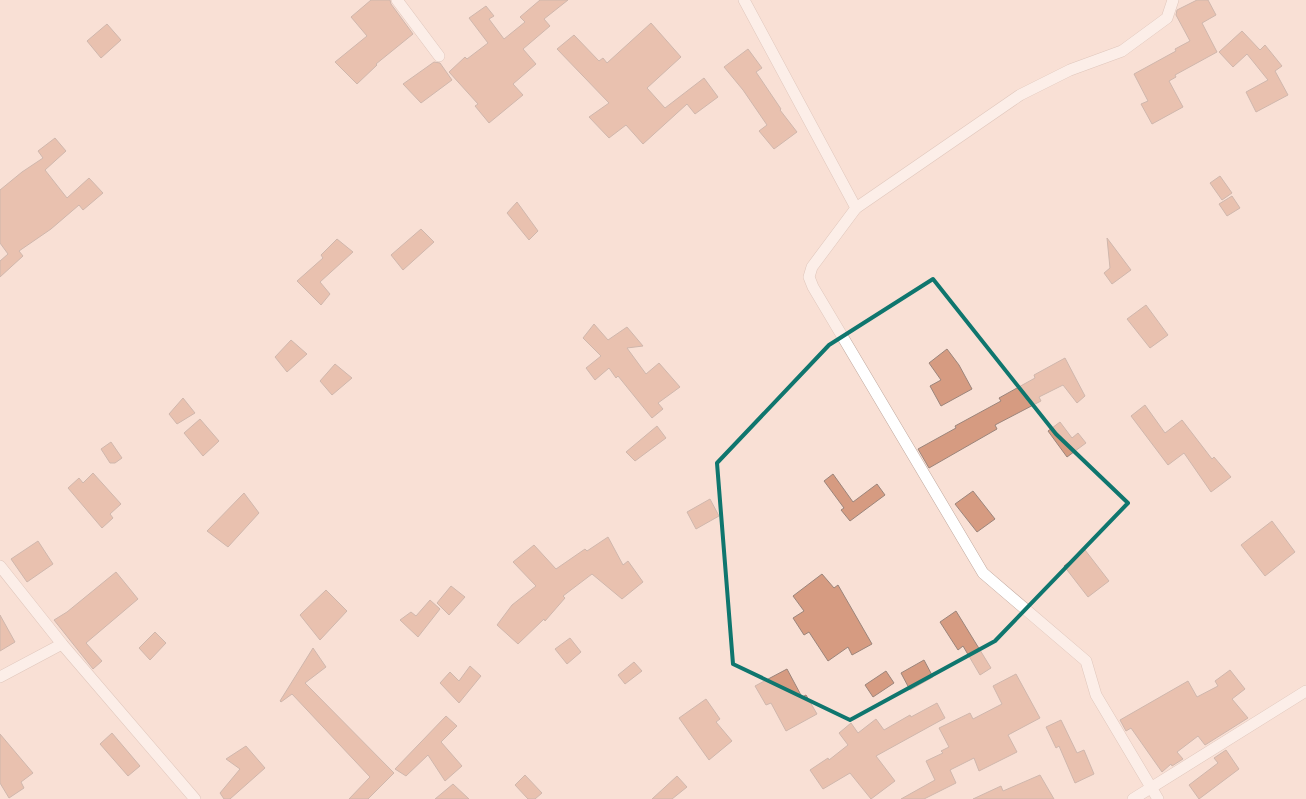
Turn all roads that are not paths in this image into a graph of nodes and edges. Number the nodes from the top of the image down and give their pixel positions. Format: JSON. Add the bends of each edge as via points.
{"nodes":[{"id":1,"x":396,"y":0,"type":"edge"},
{"id":2,"x":744,"y":0,"type":"edge"},
{"id":3,"x":1173,"y":0,"type":"edge"},
{"id":4,"x":440,"y":56,"type":"dead end"},
{"id":5,"x":856,"y":208,"type":"junction"},
{"id":6,"x":0,"y":566,"type":"edge"},
{"id":7,"x":62,"y":644,"type":"junction"},
{"id":8,"x":0,"y":678,"type":"edge"},
{"id":9,"x":1306,"y":691,"type":"edge"},
{"id":10,"x":1150,"y":787,"type":"junction"},
{"id":11,"x":195,"y":799,"type":"edge"},
{"id":12,"x":1133,"y":799,"type":"edge"},
{"id":13,"x":1158,"y":799,"type":"edge"}],
"edges":[{"from":1,"to":4,"type":"street"},
{"from":2,"to":5,"type":"street"},
{"from":3,"to":5,"type":"street","via":[[1167,18],[1122,51],[1070,70],[1020,95]]},
{"from":5,"to":10,"type":"street","via":[[812,266],[808,277],[813,287],[983,573],[1086,661],[1096,695]]},
{"from":6,"to":7,"type":"street"},
{"from":7,"to":8,"type":"street"},
{"from":7,"to":11,"type":"street"},
{"from":9,"to":10,"type":"street"},
{"from":10,"to":12,"type":"street"},
{"from":10,"to":13,"type":"street"}]}
